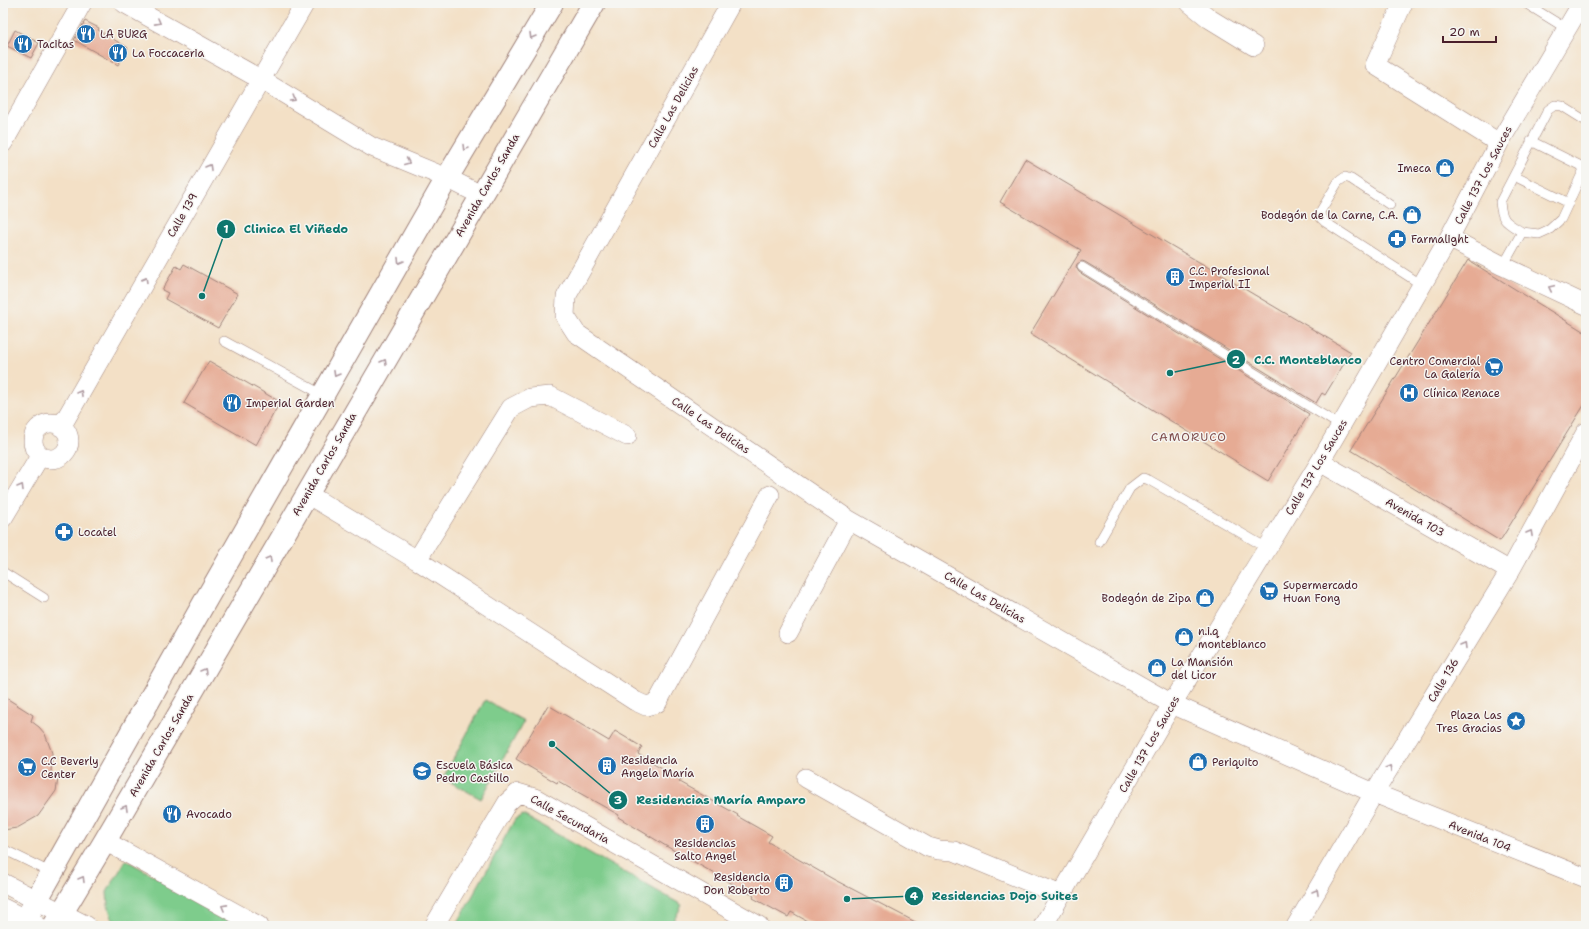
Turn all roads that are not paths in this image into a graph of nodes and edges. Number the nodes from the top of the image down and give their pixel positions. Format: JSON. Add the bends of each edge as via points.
{"nodes":[{"id":1,"x":82,"y":3,"type":"edge"},
{"id":2,"x":124,"y":3,"type":"edge"},
{"id":3,"x":304,"y":3,"type":"edge"},
{"id":4,"x":552,"y":3,"type":"edge"},
{"id":5,"x":594,"y":3,"type":"edge"},
{"id":6,"x":731,"y":3,"type":"edge"},
{"id":7,"x":1190,"y":3,"type":"edge"},
{"id":8,"x":1403,"y":3,"type":"edge"},
{"id":9,"x":1525,"y":3,"type":"edge"},
{"id":10,"x":1582,"y":3,"type":"edge"},
{"id":11,"x":1566,"y":29,"type":"junction"},
{"id":12,"x":1254,"y":46,"type":"dead end"},
{"id":13,"x":260,"y":79,"type":"junction"},
{"id":14,"x":1586,"y":121,"type":"edge"},
{"id":15,"x":1531,"y":141,"type":"junction"},
{"id":16,"x":3,"y":143,"type":"edge"},
{"id":17,"x":1499,"y":143,"type":"junction"},
{"id":18,"x":1585,"y":166,"type":"edge"},
{"id":19,"x":1514,"y":176,"type":"junction"},
{"id":20,"x":447,"y":178,"type":"junction"},
{"id":21,"x":481,"y":195,"type":"junction"},
{"id":22,"x":1569,"y":203,"type":"junction"},
{"id":23,"x":1390,"y":204,"type":"dead end"},
{"id":24,"x":1522,"y":232,"type":"junction"},
{"id":25,"x":1449,"y":238,"type":"junction"},
{"id":26,"x":1503,"y":266,"type":"junction"},
{"id":27,"x":1082,"y":267,"type":"dead end"},
{"id":28,"x":1422,"y":285,"type":"junction"},
{"id":29,"x":1586,"y":305,"type":"edge"},
{"id":30,"x":224,"y":341,"type":"dead end"},
{"id":31,"x":323,"y":395,"type":"junction"},
{"id":32,"x":1341,"y":426,"type":"junction"},
{"id":33,"x":1586,"y":432,"type":"edge"},
{"id":34,"x":627,"y":436,"type":"dead end"},
{"id":35,"x":1320,"y":462,"type":"junction"},
{"id":36,"x":306,"y":494,"type":"junction"},
{"id":37,"x":770,"y":495,"type":"dead end"},
{"id":38,"x":3,"y":518,"type":"edge"},
{"id":39,"x":849,"y":520,"type":"junction"},
{"id":40,"x":1099,"y":542,"type":"dead end"},
{"id":41,"x":1267,"y":548,"type":"junction"},
{"id":42,"x":417,"y":560,"type":"junction"},
{"id":43,"x":1510,"y":571,"type":"junction"},
{"id":44,"x":3,"y":572,"type":"edge"},
{"id":45,"x":44,"y":598,"type":"dead end"},
{"id":46,"x":788,"y":634,"type":"dead end"},
{"id":47,"x":1172,"y":704,"type":"junction"},
{"id":48,"x":806,"y":778,"type":"dead end"},
{"id":49,"x":1374,"y":793,"type":"junction"},
{"id":50,"x":105,"y":841,"type":"junction"},
{"id":51,"x":3,"y":849,"type":"edge"},
{"id":52,"x":52,"y":873,"type":"junction"},
{"id":53,"x":1586,"y":878,"type":"edge"},
{"id":54,"x":3,"y":883,"type":"edge"},
{"id":55,"x":1061,"y":895,"type":"junction"},
{"id":56,"x":36,"y":900,"type":"junction"},
{"id":57,"x":3,"y":908,"type":"edge"},
{"id":58,"x":58,"y":919,"type":"edge"},
{"id":59,"x":29,"y":924,"type":"edge"},
{"id":60,"x":87,"y":926,"type":"edge"},
{"id":61,"x":259,"y":926,"type":"edge"},
{"id":62,"x":434,"y":926,"type":"edge"},
{"id":63,"x":759,"y":926,"type":"edge"},
{"id":64,"x":1043,"y":926,"type":"edge"},
{"id":65,"x":1296,"y":926,"type":"edge"}],
"edges":[{"from":1,"to":16,"type":"street"},
{"from":2,"to":13,"type":"street","one_way":true},
{"from":3,"to":13,"type":"street","name":"Calle 139"},
{"from":4,"to":20,"type":"street","one_way":true},
{"from":5,"to":21,"type":"street","name":"Avenida Carlos Sanda"},
{"from":6,"to":39,"type":"street","name":"Calle Las Delicias","via":[[566,296],[565,316],[576,333]]},
{"from":7,"to":12,"type":"street","via":[[1210,19]]},
{"from":8,"to":17,"type":"street","via":[[1375,65]]},
{"from":9,"to":11,"type":"lane"},
{"from":10,"to":11,"type":"street","name":"Calle 137 Los Sauces"},
{"from":11,"to":17,"type":"street","name":"Calle 137 Los Sauces"},
{"from":13,"to":20,"type":"street","one_way":true,"via":[[372,147]]},
{"from":38,"to":13,"type":"street","name":"Calle 139","one_way":true,"via":[[40,456],[46,459],[58,458],[66,450],[68,438],[66,431],[61,427]]},
{"from":14,"to":15,"type":"lane","via":[[1555,104],[1548,110]]},
{"from":15,"to":18,"type":"lane"},
{"from":15,"to":19,"type":"lane"},
{"from":17,"to":25,"type":"street","name":"Calle 137 Los Sauces"},
{"from":18,"to":22,"type":"lane"},
{"from":19,"to":22,"type":"lane"},
{"from":19,"to":24,"type":"lane","via":[[1500,202],[1501,213],[1505,222]]},
{"from":20,"to":21,"type":"street"},
{"from":20,"to":31,"type":"street","one_way":true},
{"from":36,"to":21,"type":"street","name":"Avenida Carlos Sanda","one_way":true},
{"from":22,"to":24,"type":"lane","via":[[1561,219],[1550,229],[1539,234]]},
{"from":23,"to":28,"type":"lane","via":[[1351,179],[1345,178],[1338,182],[1320,212],[1325,222]]},
{"from":24,"to":26,"type":"lane"},
{"from":25,"to":26,"type":"street"},
{"from":25,"to":28,"type":"street","name":"Calle 137 Los Sauces"},
{"from":29,"to":26,"type":"street","one_way":true},
{"from":27,"to":32,"type":"lane"},
{"from":28,"to":32,"type":"street","name":"Calle 137 Los Sauces"},
{"from":30,"to":31,"type":"lane"},
{"from":31,"to":52,"type":"street"},
{"from":32,"to":35,"type":"street","name":"Calle 137 Los Sauces"},
{"from":43,"to":33,"type":"street","name":"Calle 136","one_way":true},
{"from":34,"to":42,"type":"street","via":[[550,396],[530,398],[511,408]]},
{"from":35,"to":41,"type":"street","name":"Calle 137 Los Sauces"},
{"from":35,"to":43,"type":"street","name":"Avenida 103"},
{"from":36,"to":42,"type":"street"},
{"from":50,"to":36,"type":"street","name":"Avenida Carlos Sanda","one_way":true},
{"from":37,"to":42,"type":"street","via":[[657,703],[646,706]]},
{"from":39,"to":46,"type":"street"},
{"from":39,"to":47,"type":"street","name":"Calle Las Delicias"},
{"from":40,"to":41,"type":"lane","via":[[1130,488],[1143,478]]},
{"from":41,"to":47,"type":"street","name":"Calle 137 Los Sauces"},
{"from":49,"to":43,"type":"street","name":"Calle 136","one_way":true},
{"from":44,"to":45,"type":"lane"},
{"from":47,"to":49,"type":"street","name":"Calle Las Delicias"},
{"from":47,"to":55,"type":"street","name":"Calle 137 Los Sauces"},
{"from":48,"to":55,"type":"street","via":[[928,846],[939,850],[954,850]]},
{"from":49,"to":53,"type":"street","name":"Avenida 104"},
{"from":65,"to":49,"type":"street","name":"Calle 136","one_way":true},
{"from":58,"to":50,"type":"street","name":"Avenida Carlos Sanda","one_way":true},
{"from":61,"to":50,"type":"street","one_way":true},
{"from":51,"to":52,"type":"lane"},
{"from":52,"to":56,"type":"street"},
{"from":54,"to":56,"type":"street"},
{"from":55,"to":64,"type":"street","name":"Calle 137 Los Sauces"},
{"from":56,"to":58,"type":"street"},
{"from":56,"to":59,"type":"street"},
{"from":57,"to":59,"type":"street"},
{"from":58,"to":60,"type":"street"},
{"from":62,"to":63,"type":"street","name":"Calle Secundaria","via":[[507,803],[518,793],[534,798]]}]}
